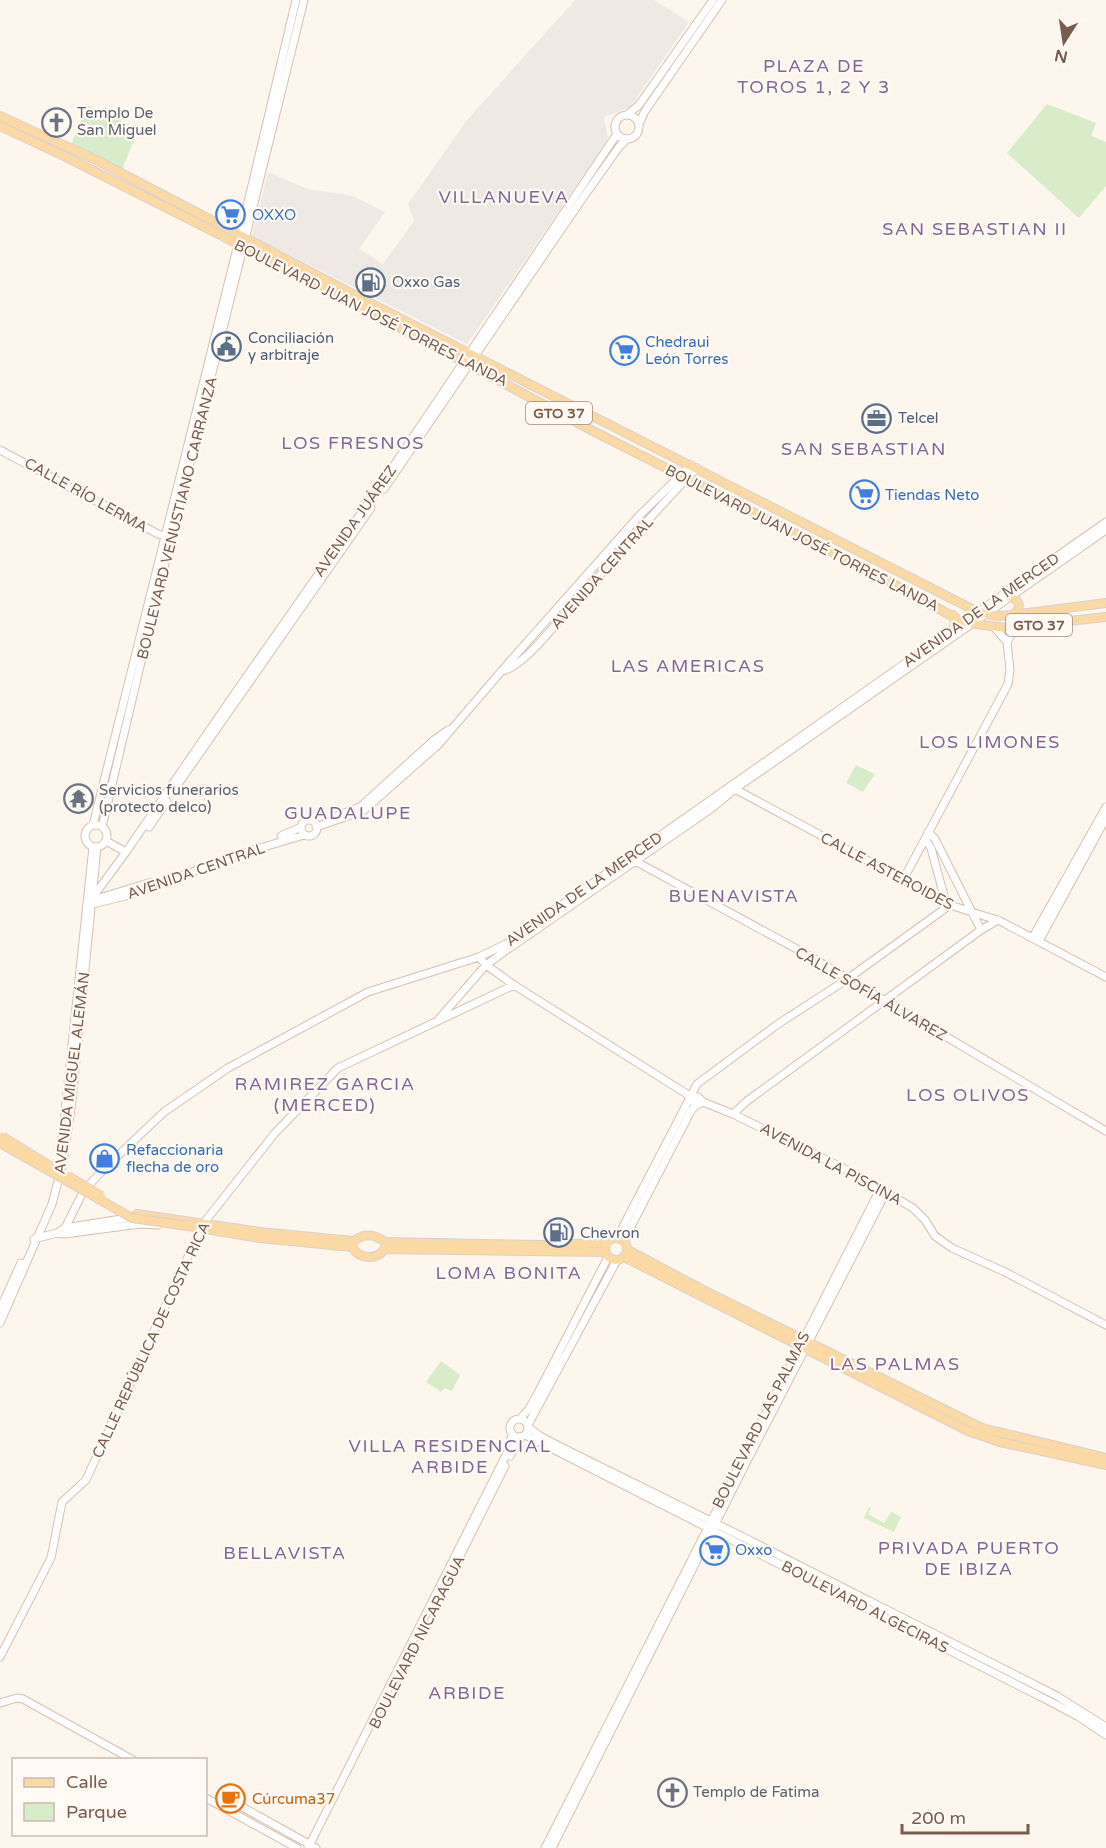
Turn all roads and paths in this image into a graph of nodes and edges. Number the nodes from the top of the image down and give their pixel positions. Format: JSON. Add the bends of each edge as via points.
{"nodes":[{"id":1,"x":296,"y":0,"type":"edge"},
{"id":2,"x":304,"y":0,"type":"edge"},
{"id":3,"x":713,"y":0,"type":"edge"},
{"id":4,"x":722,"y":0,"type":"edge"},
{"id":5,"x":627,"y":115,"type":"junction"},
{"id":6,"x":0,"y":116,"type":"edge"},
{"id":7,"x":639,"y":124,"type":"junction"},
{"id":8,"x":0,"y":126,"type":"edge"},
{"id":9,"x":617,"y":134,"type":"junction"},
{"id":10,"x":627,"y":140,"type":"junction"},
{"id":11,"x":243,"y":237,"type":"junction"},
{"id":12,"x":241,"y":246,"type":"junction"},
{"id":13,"x":473,"y":354,"type":"junction"},
{"id":14,"x":468,"y":362,"type":"junction"},
{"id":15,"x":603,"y":436,"type":"junction"},
{"id":16,"x":0,"y":450,"type":"edge"},
{"id":17,"x":651,"y":456,"type":"dead end"},
{"id":18,"x":694,"y":466,"type":"junction"},
{"id":19,"x":683,"y":476,"type":"junction"},
{"id":20,"x":671,"y":489,"type":"junction"},
{"id":21,"x":1106,"y":522,"type":"edge"},
{"id":22,"x":1106,"y":530,"type":"edge"},
{"id":23,"x":168,"y":537,"type":"junction"},
{"id":24,"x":880,"y":562,"type":"junction"},
{"id":25,"x":891,"y":568,"type":"junction"},
{"id":26,"x":873,"y":573,"type":"junction"},
{"id":27,"x":884,"y":579,"type":"junction"},
{"id":28,"x":1010,"y":597,"type":"junction"},
{"id":29,"x":1106,"y":603,"type":"edge"},
{"id":30,"x":982,"y":613,"type":"junction"},
{"id":31,"x":952,"y":615,"type":"junction"},
{"id":32,"x":1012,"y":615,"type":"junction"},
{"id":33,"x":1106,"y":617,"type":"edge"},
{"id":34,"x":963,"y":622,"type":"junction"},
{"id":35,"x":973,"y":624,"type":"junction"},
{"id":36,"x":994,"y":627,"type":"junction"},
{"id":37,"x":1020,"y":627,"type":"junction"},
{"id":38,"x":954,"y":629,"type":"junction"},
{"id":39,"x":534,"y":634,"type":"junction"},
{"id":40,"x":541,"y":640,"type":"junction"},
{"id":41,"x":1007,"y":642,"type":"junction"},
{"id":42,"x":502,"y":672,"type":"junction"},
{"id":43,"x":735,"y":789,"type":"junction"},
{"id":44,"x":1106,"y":807,"type":"edge"},
{"id":45,"x":1106,"y":818,"type":"edge"},
{"id":46,"x":93,"y":825,"type":"junction"},
{"id":47,"x":315,"y":825,"type":"junction"},
{"id":48,"x":102,"y":827,"type":"junction"},
{"id":49,"x":302,"y":831,"type":"junction"},
{"id":50,"x":926,"y":836,"type":"junction"},
{"id":51,"x":106,"y":841,"type":"junction"},
{"id":52,"x":95,"y":847,"type":"junction"},
{"id":53,"x":126,"y":852,"type":"junction"},
{"id":54,"x":635,"y":861,"type":"junction"},
{"id":55,"x":903,"y":880,"type":"junction"},
{"id":56,"x":91,"y":901,"type":"junction"},
{"id":57,"x":948,"y":904,"type":"junction"},
{"id":58,"x":971,"y":913,"type":"junction"},
{"id":59,"x":998,"y":920,"type":"junction"},
{"id":60,"x":981,"y":930,"type":"junction"},
{"id":61,"x":1036,"y":939,"type":"junction"},
{"id":62,"x":479,"y":957,"type":"junction"},
{"id":63,"x":486,"y":965,"type":"junction"},
{"id":64,"x":1106,"y":977,"type":"edge"},
{"id":65,"x":846,"y":980,"type":"junction"},
{"id":66,"x":514,"y":986,"type":"junction"},
{"id":67,"x":884,"y":1002,"type":"junction"},
{"id":68,"x":434,"y":1024,"type":"junction"},
{"id":69,"x":61,"y":1074,"type":"dead end"},
{"id":70,"x":69,"y":1079,"type":"junction"},
{"id":71,"x":690,"y":1096,"type":"junction"},
{"id":72,"x":703,"y":1102,"type":"junction"},
{"id":73,"x":733,"y":1114,"type":"junction"},
{"id":74,"x":1106,"y":1131,"type":"edge"},
{"id":75,"x":1,"y":1139,"type":"edge"},
{"id":76,"x":882,"y":1192,"type":"junction"},
{"id":77,"x":140,"y":1215,"type":"junction"},
{"id":78,"x":201,"y":1227,"type":"junction"},
{"id":79,"x":62,"y":1232,"type":"junction"},
{"id":80,"x":35,"y":1239,"type":"junction"},
{"id":81,"x":621,"y":1239,"type":"junction"},
{"id":82,"x":353,"y":1244,"type":"junction"},
{"id":83,"x":385,"y":1246,"type":"junction"},
{"id":84,"x":615,"y":1253,"type":"junction"},
{"id":85,"x":0,"y":1309,"type":"edge"},
{"id":86,"x":0,"y":1323,"type":"edge"},
{"id":87,"x":1106,"y":1325,"type":"edge"},
{"id":88,"x":804,"y":1344,"type":"junction"},
{"id":89,"x":520,"y":1419,"type":"junction"},
{"id":90,"x":528,"y":1426,"type":"junction"},
{"id":91,"x":512,"y":1434,"type":"junction"},
{"id":92,"x":523,"y":1436,"type":"junction"},
{"id":93,"x":1036,"y":1446,"type":"junction"},
{"id":94,"x":1106,"y":1458,"type":"edge"},
{"id":95,"x":1106,"y":1465,"type":"edge"},
{"id":96,"x":712,"y":1525,"type":"junction"},
{"id":97,"x":0,"y":1657,"type":"edge"},
{"id":98,"x":0,"y":1703,"type":"edge"},
{"id":99,"x":1106,"y":1727,"type":"edge"},
{"id":100,"x":1106,"y":1736,"type":"edge"},
{"id":101,"x":129,"y":1758,"type":"edge"},
{"id":102,"x":207,"y":1799,"type":"edge"},
{"id":103,"x":233,"y":1813,"type":"junction"},
{"id":104,"x":312,"y":1847,"type":"edge"},
{"id":105,"x":297,"y":1848,"type":"edge"},
{"id":106,"x":545,"y":1848,"type":"edge"},
{"id":107,"x":552,"y":1848,"type":"edge"}],
"edges":[{"from":1,"to":11,"type":"street","name":"BOULEVARD VENUSTIANO CARRANZA"},
{"from":2,"to":11,"type":"street","name":"BOULEVARD VENUSTIANO CARRANZA"},
{"from":3,"to":5,"type":"street","via":[[639,105]]},
{"from":4,"to":7,"type":"street"},
{"from":5,"to":7,"type":"street"},
{"from":5,"to":9,"type":"street","via":[[617,122]]},
{"from":6,"to":11,"type":"main road","name":"BOULEVARD JUAN JOSÉ TORRES LANDA","number":"GTO 37","via":[[68,146]]},
{"from":7,"to":10,"type":"street","via":[[637,135]]},
{"from":8,"to":12,"type":"main road","name":"BOULEVARD JUAN JOSÉ TORRES LANDA","number":"GTO 37"},
{"from":9,"to":10,"type":"street"},
{"from":9,"to":13,"type":"street","name":"AVENIDA JUÁREZ"},
{"from":10,"to":13,"type":"street","name":"AVENIDA JUÁREZ"},
{"from":11,"to":12,"type":"street","name":"BOULEVARD VENUSTIANO CARRANZA"},
{"from":11,"to":13,"type":"main road","name":"BOULEVARD JUAN JOSÉ TORRES LANDA","number":"GTO 37"},
{"from":12,"to":14,"type":"main road","name":"BOULEVARD JUAN JOSÉ TORRES LANDA","number":"GTO 37"},
{"from":12,"to":23,"type":"street","name":"BOULEVARD VENUSTIANO CARRANZA"},
{"from":13,"to":14,"type":"street","name":"AVENIDA JUÁREZ"},
{"from":13,"to":18,"type":"main road","name":"BOULEVARD JUAN JOSÉ TORRES LANDA","number":"GTO 37"},
{"from":14,"to":15,"type":"main road","name":"BOULEVARD JUAN JOSÉ TORRES LANDA","number":"GTO 37"},
{"from":14,"to":53,"type":"street","name":"AVENIDA JUÁREZ"},
{"from":14,"to":56,"type":"street","name":"AVENIDA JUÁREZ","via":[[286,632]]},
{"from":15,"to":17,"type":"main road","via":[[612,436]]},
{"from":15,"to":19,"type":"main road","name":"BOULEVARD JUAN JOSÉ TORRES LANDA","number":"GTO 37"},
{"from":16,"to":23,"type":"street","name":"CALLE RÍO LERMA"},
{"from":18,"to":19,"type":"street","name":"AVENIDA CENTRAL"},
{"from":18,"to":24,"type":"main road","name":"BOULEVARD JUAN JOSÉ TORRES LANDA","number":"GTO 37"},
{"from":19,"to":20,"type":"street","name":"AVENIDA CENTRAL"},
{"from":19,"to":26,"type":"main road","name":"BOULEVARD JUAN JOSÉ TORRES LANDA","number":"GTO 37"},
{"from":20,"to":39,"type":"street","name":"AVENIDA CENTRAL"},
{"from":20,"to":40,"type":"street","name":"AVENIDA CENTRAL"},
{"from":21,"to":30,"type":"street","name":"AVENIDA DE LA MERCED"},
{"from":22,"to":28,"type":"street","name":"AVENIDA DE LA MERCED"},
{"from":23,"to":46,"type":"street","name":"BOULEVARD VENUSTIANO CARRANZA"},
{"from":23,"to":48,"type":"street","name":"BOULEVARD VENUSTIANO CARRANZA"},
{"from":24,"to":25,"type":"main road","name":"BOULEVARD JUAN JOSÉ TORRES LANDA","number":"GTO 37"},
{"from":24,"to":26,"type":"main road"},
{"from":25,"to":27,"type":"main road"},
{"from":25,"to":30,"type":"main road","name":"BOULEVARD JUAN JOSÉ TORRES LANDA","number":"GTO 37"},
{"from":26,"to":27,"type":"main road","name":"BOULEVARD JUAN JOSÉ TORRES LANDA","number":"GTO 37"},
{"from":27,"to":31,"type":"main road","name":"BOULEVARD JUAN JOSÉ TORRES LANDA","number":"GTO 37"},
{"from":28,"to":30,"type":"street","name":"AVENIDA DE LA MERCED"},
{"from":28,"to":32,"type":"main road","via":[[1019,603]]},
{"from":29,"to":32,"type":"main road","name":"BOULEVARD JUAN JOSÉ TORRES LANDA","number":"GTO 37"},
{"from":30,"to":32,"type":"main road","name":"BOULEVARD JUAN JOSÉ TORRES LANDA","number":"GTO 37"},
{"from":30,"to":34,"type":"street","name":"AVENIDA DE LA MERCED"},
{"from":30,"to":35,"type":"street","name":"AVENIDA DE LA MERCED"},
{"from":31,"to":34,"type":"main road","name":"BOULEVARD JUAN JOSÉ TORRES LANDA","number":"GTO 37"},
{"from":31,"to":38,"type":"main road"},
{"from":33,"to":37,"type":"main road","name":"BOULEVARD JUAN JOSÉ TORRES LANDA","number":"GTO 37"},
{"from":34,"to":35,"type":"main road","name":"BOULEVARD JUAN JOSÉ TORRES LANDA","number":"GTO 37"},
{"from":34,"to":38,"type":"street","name":"AVENIDA DE LA MERCED"},
{"from":35,"to":36,"type":"main road","name":"BOULEVARD JUAN JOSÉ TORRES LANDA","number":"GTO 37"},
{"from":35,"to":43,"type":"street","name":"AVENIDA DE LA MERCED"},
{"from":36,"to":37,"type":"main road","name":"BOULEVARD JUAN JOSÉ TORRES LANDA","number":"GTO 37"},
{"from":36,"to":41,"type":"street"},
{"from":37,"to":41,"type":"street"},
{"from":38,"to":62,"type":"street","name":"AVENIDA DE LA MERCED","via":[[506,944]]},
{"from":39,"to":40,"type":"street"},
{"from":39,"to":42,"type":"street","name":"AVENIDA CENTRAL"},
{"from":40,"to":42,"type":"street","name":"AVENIDA CENTRAL","via":[[513,667]]},
{"from":41,"to":50,"type":"street","via":[[1010,670],[1006,689]]},
{"from":42,"to":47,"type":"street","name":"AVENIDA CENTRAL","via":[[438,745],[363,811]]},
{"from":43,"to":54,"type":"street","name":"AVENIDA DE LA MERCED"},
{"from":43,"to":55,"type":"street","name":"CALLE ASTEROIDES"},
{"from":44,"to":61,"type":"street"},
{"from":45,"to":61,"type":"street"},
{"from":46,"to":48,"type":"street"},
{"from":46,"to":52,"type":"street","via":[[85,837]]},
{"from":47,"to":49,"type":"street","via":[[307,820]]},
{"from":47,"to":49,"type":"street","via":[[313,835]]},
{"from":48,"to":51,"type":"street"},
{"from":49,"to":56,"type":"street","name":"AVENIDA CENTRAL"},
{"from":50,"to":55,"type":"street"},
{"from":50,"to":57,"type":"street"},
{"from":50,"to":58,"type":"street","via":[[935,839]]},
{"from":51,"to":52,"type":"street"},
{"from":51,"to":53,"type":"street"},
{"from":52,"to":56,"type":"street","name":"AVENIDA MIGUEL ALEMÁN"},
{"from":53,"to":56,"type":"street","name":"AVENIDA JUÁREZ"},
{"from":54,"to":63,"type":"street","name":"AVENIDA DE LA MERCED"},
{"from":54,"to":65,"type":"street","name":"CALLE SOFÍA ÁLVAREZ"},
{"from":55,"to":57,"type":"street","name":"CALLE ASTEROIDES"},
{"from":56,"to":70,"type":"street","name":"AVENIDA MIGUEL ALEMÁN"},
{"from":56,"to":80,"type":"street","name":"AVENIDA MIGUEL ALEMÁN","via":[[70,1121],[60,1179]]},
{"from":57,"to":58,"type":"street","name":"CALLE ASTEROIDES"},
{"from":57,"to":65,"type":"street"},
{"from":58,"to":59,"type":"street","name":"CALLE ASTEROIDES"},
{"from":58,"to":60,"type":"street"},
{"from":59,"to":60,"type":"street"},
{"from":59,"to":61,"type":"street","name":"CALLE ASTEROIDES"},
{"from":60,"to":67,"type":"street"},
{"from":61,"to":64,"type":"street","name":"CALLE ASTEROIDES"},
{"from":62,"to":63,"type":"street","name":"AVENIDA LA PISCINA"},
{"from":62,"to":79,"type":"street","name":"AVENIDA DE LA MERCED","via":[[358,996],[209,1080],[164,1112],[88,1185]]},
{"from":63,"to":66,"type":"street","name":"AVENIDA LA PISCINA"},
{"from":63,"to":68,"type":"street","name":"AVENIDA DE LA MERCED"},
{"from":65,"to":67,"type":"street","name":"CALLE SOFÍA ÁLVAREZ"},
{"from":65,"to":71,"type":"street","via":[[711,1073],[694,1087]]},
{"from":66,"to":68,"type":"street","name":"CALLE REPÚBLICA DE COSTA RICA"},
{"from":66,"to":71,"type":"street","name":"AVENIDA LA PISCINA"},
{"from":67,"to":73,"type":"street"},
{"from":67,"to":74,"type":"street","name":"CALLE SOFÍA ÁLVAREZ"},
{"from":68,"to":78,"type":"street","name":"CALLE REPÚBLICA DE COSTA RICA","via":[[338,1068],[275,1133]]},
{"from":69,"to":70,"type":"street"},
{"from":70,"to":80,"type":"street","name":"AVENIDA MIGUEL ALEMÁN","via":[[56,1178]]},
{"from":71,"to":72,"type":"street","name":"AVENIDA LA PISCINA","via":[[695,1102]]},
{"from":71,"to":81,"type":"street"},
{"from":72,"to":73,"type":"street","name":"AVENIDA LA PISCINA"},
{"from":72,"to":81,"type":"street","via":[[691,1111]]},
{"from":73,"to":76,"type":"street","name":"AVENIDA LA PISCINA"},
{"from":75,"to":77,"type":"main road","bridge":true},
{"from":75,"to":78,"type":"main road","bridge":true,"via":[[132,1218]]},
{"from":76,"to":87,"type":"street","name":"AVENIDA LA PISCINA","via":[[918,1212],[935,1236],[952,1248]]},
{"from":76,"to":88,"type":"street","name":"BOULEVARD LAS PALMAS"},
{"from":77,"to":78,"type":"main road"},
{"from":77,"to":79,"type":"street"},
{"from":78,"to":79,"type":"street","via":[[140,1224]]},
{"from":78,"to":82,"type":"main road"},
{"from":78,"to":97,"type":"street","name":"CALLE REPÚBLICA DE COSTA RICA","via":[[86,1480],[62,1502],[51,1558]]},
{"from":79,"to":80,"type":"street"},
{"from":80,"to":85,"type":"street","name":"AVENIDA MIGUEL ALEMÁN"},
{"from":80,"to":86,"type":"street","name":"AVENIDA MIGUEL ALEMÁN"},
{"from":81,"to":84,"type":"main road"},
{"from":81,"to":84,"type":"main road","via":[[611,1239]]},
{"from":82,"to":83,"type":"main road","via":[[367,1235],[377,1237]]},
{"from":82,"to":83,"type":"main road","via":[[356,1253],[367,1257],[380,1255]]},
{"from":83,"to":84,"type":"main road","via":[[538,1245]]},
{"from":84,"to":88,"type":"main road"},
{"from":84,"to":89,"type":"street"},
{"from":84,"to":90,"type":"street"},
{"from":88,"to":93,"type":"main road","via":[[982,1428]]},
{"from":88,"to":96,"type":"street","name":"BOULEVARD LAS PALMAS"},
{"from":89,"to":90,"type":"street"},
{"from":89,"to":91,"type":"street","via":[[511,1424]]},
{"from":90,"to":92,"type":"street"},
{"from":90,"to":96,"type":"street","name":"BOULEVARD ALGECIRAS","via":[[540,1436]]},
{"from":91,"to":92,"type":"street"},
{"from":91,"to":104,"type":"street","name":"BOULEVARD NICARAGUA","via":[[508,1450]]},
{"from":92,"to":96,"type":"street","name":"BOULEVARD ALGECIRAS"},
{"from":92,"to":104,"type":"street","name":"BOULEVARD NICARAGUA"},
{"from":93,"to":94,"type":"main road"},
{"from":93,"to":95,"type":"main road"},
{"from":96,"to":99,"type":"street","name":"BOULEVARD ALGECIRAS","via":[[1057,1696]]},
{"from":96,"to":100,"type":"street","name":"BOULEVARD ALGECIRAS","via":[[1063,1708]]},
{"from":96,"to":106,"type":"street","name":"BOULEVARD LAS PALMAS"},
{"from":96,"to":107,"type":"street","name":"BOULEVARD LAS PALMAS"},
{"from":98,"to":101,"type":"street","via":[[23,1699]]},
{"from":102,"to":103,"type":"street"},
{"from":103,"to":104,"type":"street","via":[[237,1804]]},
{"from":103,"to":105,"type":"street"}]}
